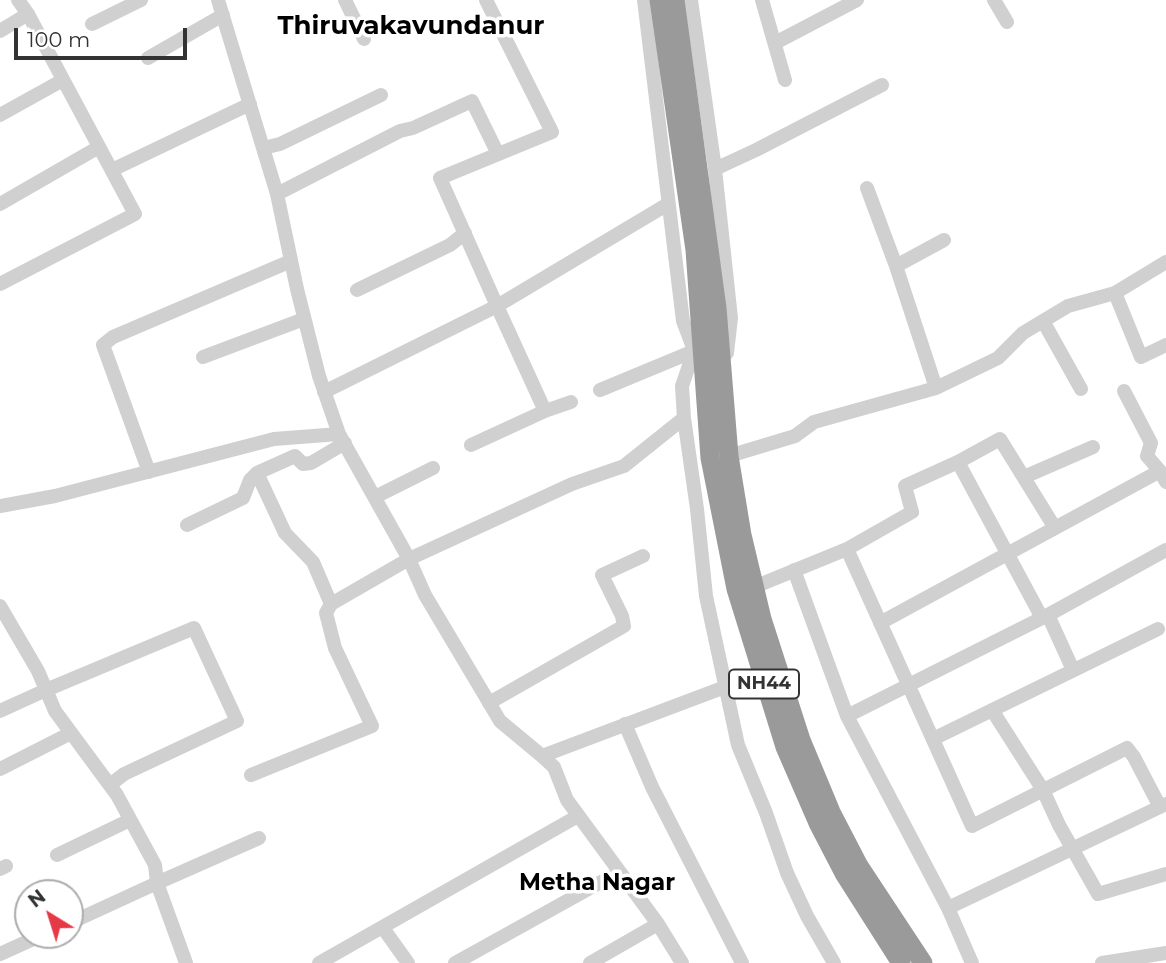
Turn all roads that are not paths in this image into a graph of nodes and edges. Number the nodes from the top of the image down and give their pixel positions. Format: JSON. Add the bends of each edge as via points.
{"nodes":[{"id":1,"x":18,"y":0,"type":"edge"},
{"id":2,"x":141,"y":0,"type":"edge"},
{"id":3,"x":218,"y":0,"type":"edge"},
{"id":4,"x":345,"y":0,"type":"edge"},
{"id":5,"x":486,"y":0,"type":"edge"},
{"id":6,"x":644,"y":0,"type":"edge"},
{"id":7,"x":659,"y":0,"type":"edge"},
{"id":8,"x":675,"y":0,"type":"edge"},
{"id":9,"x":691,"y":0,"type":"edge"},
{"id":10,"x":762,"y":0,"type":"edge"},
{"id":11,"x":857,"y":0,"type":"edge"},
{"id":12,"x":994,"y":0,"type":"edge"},
{"id":13,"x":28,"y":15,"type":"junction"},
{"id":14,"x":223,"y":15,"type":"junction"},
{"id":15,"x":1007,"y":22,"type":"dead end"},
{"id":16,"x":92,"y":24,"type":"dead end"},
{"id":17,"x":0,"y":31,"type":"edge"},
{"id":18,"x":364,"y":38,"type":"dead end"},
{"id":19,"x":775,"y":43,"type":"junction"},
{"id":20,"x":148,"y":58,"type":"dead end"},
{"id":21,"x":63,"y":80,"type":"junction"},
{"id":22,"x":785,"y":80,"type":"dead end"},
{"id":23,"x":882,"y":85,"type":"dead end"},
{"id":24,"x":381,"y":95,"type":"dead end"},
{"id":25,"x":250,"y":104,"type":"junction"},
{"id":26,"x":0,"y":115,"type":"edge"},
{"id":27,"x":99,"y":147,"type":"junction"},
{"id":28,"x":263,"y":148,"type":"junction"},
{"id":29,"x":498,"y":154,"type":"junction"},
{"id":30,"x":715,"y":169,"type":"junction"},
{"id":31,"x":112,"y":170,"type":"junction"},
{"id":32,"x":867,"y":188,"type":"dead end"},
{"id":33,"x":277,"y":194,"type":"junction"},
{"id":34,"x":0,"y":204,"type":"edge"},
{"id":35,"x":668,"y":204,"type":"junction"},
{"id":36,"x":465,"y":233,"type":"junction"},
{"id":37,"x":944,"y":240,"type":"dead end"},
{"id":38,"x":291,"y":261,"type":"junction"},
{"id":39,"x":896,"y":266,"type":"junction"},
{"id":40,"x":1164,"y":267,"type":"edge"},
{"id":41,"x":0,"y":285,"type":"edge"},
{"id":42,"x":357,"y":290,"type":"dead end"},
{"id":43,"x":1115,"y":293,"type":"junction"},
{"id":44,"x":497,"y":306,"type":"junction"},
{"id":45,"x":708,"y":309,"type":"junction"},
{"id":46,"x":304,"y":319,"type":"junction"},
{"id":47,"x":1043,"y":321,"type":"junction"},
{"id":48,"x":1166,"y":345,"type":"edge"},
{"id":49,"x":694,"y":351,"type":"junction"},
{"id":50,"x":203,"y":357,"type":"dead end"},
{"id":51,"x":714,"y":381,"type":"junction"},
{"id":52,"x":936,"y":388,"type":"junction"},
{"id":53,"x":1081,"y":389,"type":"dead end"},
{"id":54,"x":600,"y":390,"type":"dead end"},
{"id":55,"x":1124,"y":391,"type":"dead end"},
{"id":56,"x":324,"y":392,"type":"junction"},
{"id":57,"x":571,"y":402,"type":"dead end"},
{"id":58,"x":545,"y":411,"type":"junction"},
{"id":59,"x":684,"y":418,"type":"junction"},
{"id":60,"x":342,"y":438,"type":"junction"},
{"id":61,"x":471,"y":445,"type":"dead end"},
{"id":62,"x":1093,"y":447,"type":"dead end"},
{"id":63,"x":729,"y":456,"type":"junction"},
{"id":64,"x":958,"y":462,"type":"junction"},
{"id":65,"x":433,"y":468,"type":"dead end"},
{"id":66,"x":149,"y":472,"type":"junction"},
{"id":67,"x":257,"y":473,"type":"junction"},
{"id":68,"x":1024,"y":477,"type":"junction"},
{"id":69,"x":1163,"y":477,"type":"edge"},
{"id":70,"x":375,"y":497,"type":"junction"},
{"id":71,"x":0,"y":506,"type":"edge"},
{"id":72,"x":187,"y":525,"type":"dead end"},
{"id":73,"x":1055,"y":528,"type":"junction"},
{"id":74,"x":847,"y":549,"type":"junction"},
{"id":75,"x":1166,"y":550,"type":"edge"},
{"id":76,"x":1007,"y":554,"type":"junction"},
{"id":77,"x":643,"y":556,"type":"dead end"},
{"id":78,"x":409,"y":559,"type":"junction"},
{"id":79,"x":794,"y":570,"type":"junction"},
{"id":80,"x":754,"y":587,"type":"junction"},
{"id":81,"x":331,"y":604,"type":"junction"},
{"id":82,"x":0,"y":606,"type":"edge"},
{"id":83,"x":1045,"y":616,"type":"junction"},
{"id":84,"x":880,"y":623,"type":"junction"},
{"id":85,"x":1158,"y":629,"type":"dead end"},
{"id":86,"x":1073,"y":670,"type":"junction"},
{"id":87,"x":908,"y":684,"type":"junction"},
{"id":88,"x":726,"y":687,"type":"junction"},
{"id":89,"x":46,"y":690,"type":"junction"},
{"id":90,"x":489,"y":703,"type":"junction"},
{"id":91,"x":992,"y":709,"type":"junction"},
{"id":92,"x":0,"y":712,"type":"edge"},
{"id":93,"x":847,"y":716,"type":"junction"},
{"id":94,"x":625,"y":724,"type":"junction"},
{"id":95,"x":71,"y":733,"type":"junction"},
{"id":96,"x":933,"y":739,"type":"junction"},
{"id":97,"x":542,"y":755,"type":"junction"},
{"id":98,"x":0,"y":769,"type":"edge"},
{"id":99,"x":251,"y":775,"type":"dead end"},
{"id":100,"x":110,"y":785,"type":"junction"},
{"id":101,"x":1043,"y":790,"type":"junction"},
{"id":102,"x":1163,"y":805,"type":"edge"},
{"id":103,"x":578,"y":816,"type":"junction"},
{"id":104,"x":130,"y":820,"type":"junction"},
{"id":105,"x":259,"y":838,"type":"dead end"},
{"id":106,"x":1072,"y":849,"type":"junction"},
{"id":107,"x":57,"y":855,"type":"dead end"},
{"id":108,"x":619,"y":872,"type":"junction"},
{"id":109,"x":1166,"y":874,"type":"edge"},
{"id":110,"x":157,"y":883,"type":"junction"},
{"id":111,"x":948,"y":908,"type":"junction"},
{"id":112,"x":84,"y":917,"type":"edge"},
{"id":113,"x":657,"y":925,"type":"junction"},
{"id":114,"x":383,"y":928,"type":"junction"},
{"id":115,"x":1166,"y":953,"type":"edge"},
{"id":116,"x":186,"y":963,"type":"edge"},
{"id":117,"x":319,"y":963,"type":"edge"},
{"id":118,"x":408,"y":963,"type":"edge"},
{"id":119,"x":455,"y":963,"type":"edge"},
{"id":120,"x":590,"y":963,"type":"edge"},
{"id":121,"x":682,"y":963,"type":"edge"},
{"id":122,"x":742,"y":963,"type":"edge"},
{"id":123,"x":834,"y":963,"type":"edge"},
{"id":124,"x":901,"y":963,"type":"edge"},
{"id":125,"x":923,"y":963,"type":"edge"},
{"id":126,"x":972,"y":963,"type":"edge"},
{"id":127,"x":1102,"y":963,"type":"edge"}],
"edges":[{"from":1,"to":13,"type":"street"},
{"from":2,"to":16,"type":"street"},
{"from":3,"to":14,"type":"street"},
{"from":4,"to":18,"type":"street"},
{"from":5,"to":29,"type":"street","via":[[552,132]]},
{"from":6,"to":35,"type":"street"},
{"from":7,"to":45,"type":"highway","number":"NH44","via":[[695,250]]},
{"from":8,"to":45,"type":"highway","number":"NH44"},
{"from":9,"to":30,"type":"street"},
{"from":10,"to":19,"type":"street"},
{"from":11,"to":19,"type":"street"},
{"from":12,"to":15,"type":"street"},
{"from":13,"to":17,"type":"street"},
{"from":13,"to":21,"type":"street"},
{"from":14,"to":20,"type":"street"},
{"from":14,"to":25,"type":"street"},
{"from":19,"to":22,"type":"street"},
{"from":21,"to":26,"type":"street"},
{"from":21,"to":27,"type":"street"},
{"from":23,"to":30,"type":"street"},
{"from":24,"to":28,"type":"street"},
{"from":25,"to":28,"type":"street"},
{"from":25,"to":31,"type":"street"},
{"from":27,"to":31,"type":"street"},
{"from":27,"to":34,"type":"street"},
{"from":28,"to":33,"type":"street"},
{"from":29,"to":33,"type":"street","via":[[472,101],[400,131]]},
{"from":29,"to":36,"type":"street","via":[[440,178]]},
{"from":30,"to":51,"type":"street","via":[[731,318]]},
{"from":31,"to":41,"type":"street","via":[[135,214]]},
{"from":32,"to":39,"type":"street"},
{"from":33,"to":38,"type":"street"},
{"from":35,"to":44,"type":"street"},
{"from":35,"to":49,"type":"street","via":[[683,321]]},
{"from":36,"to":42,"type":"street","via":[[450,245]]},
{"from":36,"to":44,"type":"street"},
{"from":37,"to":39,"type":"street"},
{"from":38,"to":46,"type":"street"},
{"from":38,"to":66,"type":"street","via":[[103,345]]},
{"from":39,"to":52,"type":"street"},
{"from":40,"to":43,"type":"street"},
{"from":43,"to":47,"type":"street","via":[[1068,306]]},
{"from":43,"to":48,"type":"street","via":[[1141,357]]},
{"from":44,"to":56,"type":"street"},
{"from":44,"to":58,"type":"street"},
{"from":45,"to":51,"type":"highway","number":"NH44"},
{"from":46,"to":50,"type":"street"},
{"from":46,"to":56,"type":"street"},
{"from":47,"to":52,"type":"street","via":[[998,358]]},
{"from":47,"to":53,"type":"street"},
{"from":49,"to":51,"type":"street"},
{"from":49,"to":54,"type":"street"},
{"from":49,"to":59,"type":"street","via":[[682,386]]},
{"from":51,"to":63,"type":"highway","number":"NH44"},
{"from":51,"to":124,"type":"highway","number":"NH44","via":[[710,458],[733,575],[757,660],[785,747],[818,823]]},
{"from":52,"to":63,"type":"street","via":[[814,422],[795,436]]},
{"from":55,"to":69,"type":"street","via":[[1151,443],[1147,456]]},
{"from":56,"to":60,"type":"street"},
{"from":57,"to":58,"type":"street"},
{"from":58,"to":61,"type":"street"},
{"from":59,"to":78,"type":"street","via":[[624,466],[572,484]]},
{"from":59,"to":88,"type":"street","via":[[706,596]]},
{"from":60,"to":66,"type":"street","via":[[274,439]]},
{"from":60,"to":67,"type":"street","via":[[312,463],[303,464],[295,456]]},
{"from":60,"to":70,"type":"street"},
{"from":62,"to":68,"type":"street"},
{"from":63,"to":80,"type":"highway","number":"NH44"},
{"from":64,"to":68,"type":"street","via":[[1000,439]]},
{"from":64,"to":74,"type":"street","via":[[905,486],[912,512]]},
{"from":64,"to":76,"type":"street"},
{"from":65,"to":70,"type":"street"},
{"from":66,"to":71,"type":"street"},
{"from":67,"to":72,"type":"street","via":[[243,498]]},
{"from":67,"to":81,"type":"street","via":[[285,533],[313,562]]},
{"from":68,"to":73,"type":"street"},
{"from":69,"to":73,"type":"street"},
{"from":70,"to":78,"type":"street"},
{"from":73,"to":76,"type":"street"},
{"from":74,"to":79,"type":"street"},
{"from":74,"to":84,"type":"street"},
{"from":75,"to":83,"type":"street"},
{"from":76,"to":83,"type":"street"},
{"from":76,"to":84,"type":"street"},
{"from":77,"to":90,"type":"street","via":[[602,575],[624,626]]},
{"from":78,"to":81,"type":"street"},
{"from":78,"to":90,"type":"street"},
{"from":79,"to":80,"type":"street"},
{"from":79,"to":93,"type":"street"},
{"from":80,"to":125,"type":"highway","number":"NH44","via":[[778,674],[831,812],[859,866]]},
{"from":81,"to":99,"type":"street","via":[[326,613],[335,648],[372,726]]},
{"from":82,"to":89,"type":"street"},
{"from":83,"to":86,"type":"street"},
{"from":83,"to":87,"type":"street"},
{"from":84,"to":87,"type":"street"},
{"from":85,"to":86,"type":"street"},
{"from":86,"to":91,"type":"street"},
{"from":87,"to":93,"type":"street"},
{"from":87,"to":96,"type":"street"},
{"from":88,"to":94,"type":"street"},
{"from":88,"to":123,"type":"street","via":[[738,744],[787,873]]},
{"from":89,"to":92,"type":"street"},
{"from":89,"to":95,"type":"street"},
{"from":89,"to":100,"type":"street","via":[[194,628],[237,721],[124,774]]},
{"from":90,"to":97,"type":"street","via":[[500,721]]},
{"from":91,"to":96,"type":"street"},
{"from":91,"to":101,"type":"street"},
{"from":93,"to":111,"type":"street"},
{"from":94,"to":97,"type":"street"},
{"from":94,"to":122,"type":"street"},
{"from":95,"to":98,"type":"street"},
{"from":95,"to":100,"type":"street"},
{"from":96,"to":101,"type":"street","via":[[972,826]]},
{"from":97,"to":103,"type":"street","via":[[554,767]]},
{"from":100,"to":104,"type":"street"},
{"from":101,"to":102,"type":"street","via":[[1127,748]]},
{"from":101,"to":106,"type":"street"},
{"from":102,"to":106,"type":"street"},
{"from":103,"to":108,"type":"street"},
{"from":103,"to":114,"type":"street"},
{"from":104,"to":107,"type":"street"},
{"from":104,"to":110,"type":"street","via":[[155,865]]},
{"from":105,"to":110,"type":"street"},
{"from":106,"to":109,"type":"street","via":[[1098,894]]},
{"from":106,"to":111,"type":"street"},
{"from":108,"to":113,"type":"street"},
{"from":108,"to":119,"type":"street"},
{"from":110,"to":112,"type":"street"},
{"from":110,"to":116,"type":"street"},
{"from":111,"to":126,"type":"street"},
{"from":113,"to":120,"type":"street"},
{"from":113,"to":121,"type":"street"},
{"from":114,"to":117,"type":"street"},
{"from":114,"to":118,"type":"street"},
{"from":115,"to":127,"type":"street"}]}
